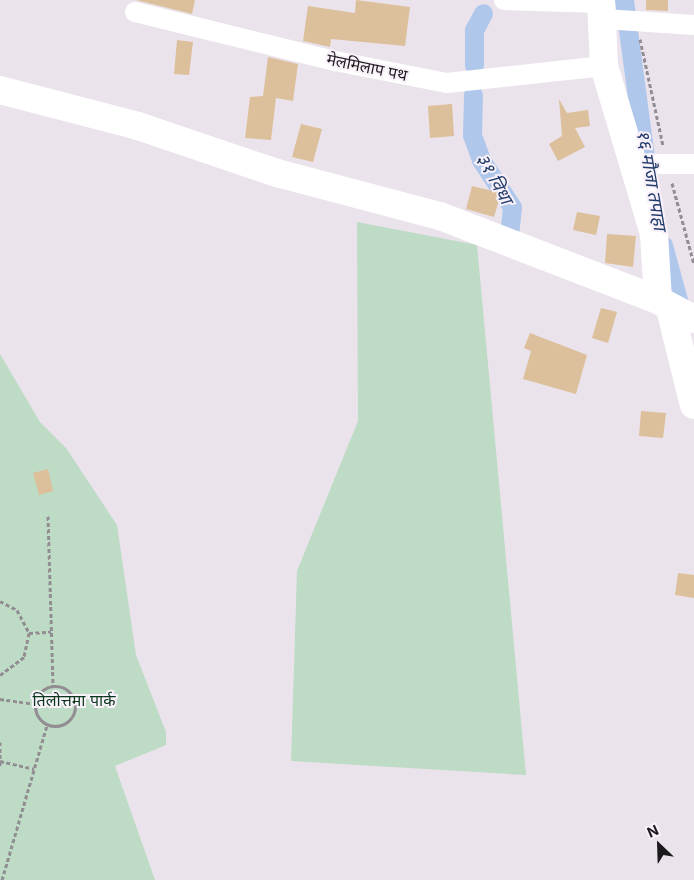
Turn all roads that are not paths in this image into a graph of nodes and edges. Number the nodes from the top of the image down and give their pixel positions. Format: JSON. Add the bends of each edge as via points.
{"nodes":[{"id":1,"x":504,"y":0,"type":"edge"},
{"id":2,"x":602,"y":7,"type":"edge"},
{"id":3,"x":134,"y":12,"type":"dead end"},
{"id":4,"x":694,"y":25,"type":"edge"},
{"id":5,"x":604,"y":66,"type":"junction"},
{"id":6,"x":0,"y":90,"type":"edge"},
{"id":7,"x":636,"y":164,"type":"junction"},
{"id":8,"x":694,"y":164,"type":"edge"},
{"id":9,"x":676,"y":311,"type":"edge"},
{"id":10,"x":694,"y":405,"type":"edge"}],
"edges":[{"from":1,"to":2,"type":"street"},
{"from":2,"to":4,"type":"street","via":[[636,21]]},
{"from":2,"to":5,"type":"street"},
{"from":3,"to":5,"type":"street","name":"मेलमिलाप पथ","via":[[335,61],[447,83]]},
{"from":5,"to":7,"type":"street"},
{"from":6,"to":9,"type":"street","via":[[138,126],[277,173],[440,216]]},
{"from":7,"to":8,"type":"street"},
{"from":7,"to":9,"type":"street"},
{"from":9,"to":10,"type":"street"}]}
